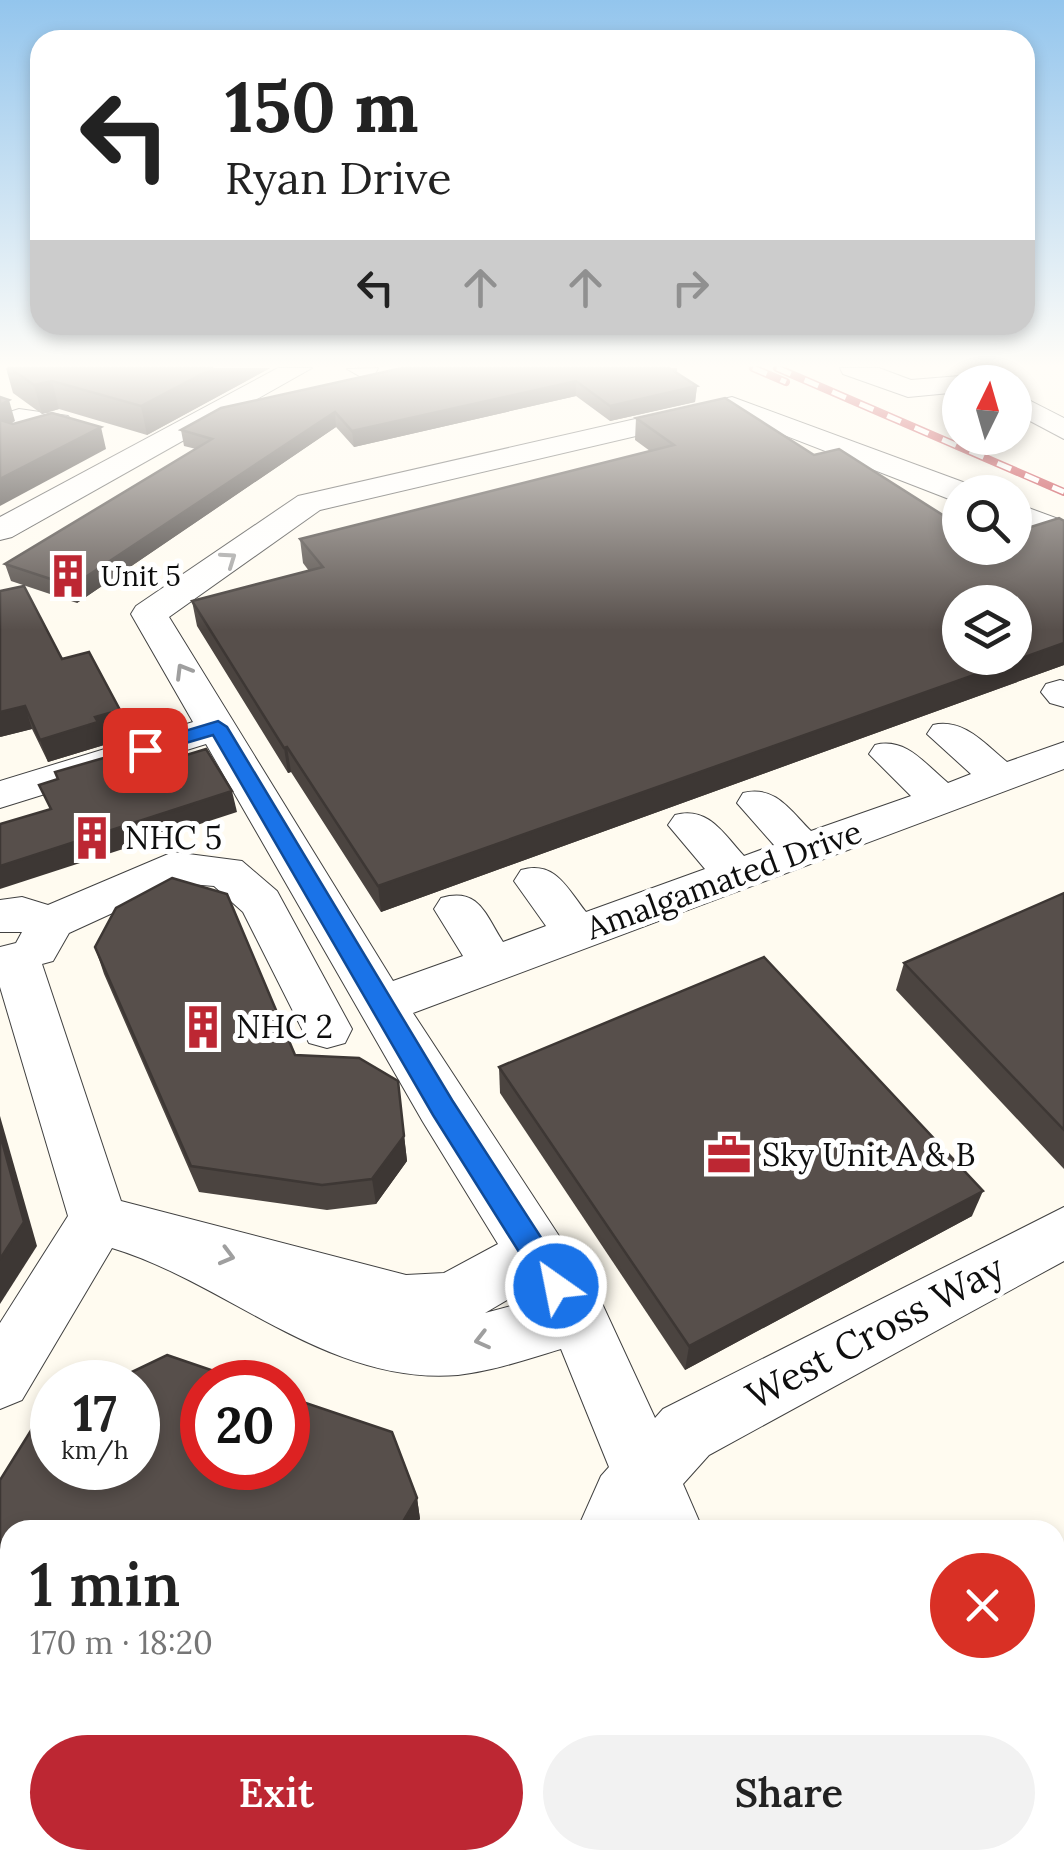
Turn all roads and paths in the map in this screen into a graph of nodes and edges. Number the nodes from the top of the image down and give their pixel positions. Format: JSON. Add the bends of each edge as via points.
{"nodes":[{"id":1,"x":60,"y":455,"type":"edge"},
{"id":2,"x":387,"y":455,"type":"edge"},
{"id":3,"x":455,"y":455,"type":"edge"},
{"id":4,"x":552,"y":455,"type":"edge"},
{"id":5,"x":864,"y":455,"type":"edge"},
{"id":6,"x":477,"y":473,"type":"junction"},
{"id":7,"x":942,"y":485,"type":"edge"},
{"id":8,"x":417,"y":487,"type":"junction"},
{"id":9,"x":1032,"y":520,"type":"edge"},
{"id":10,"x":0,"y":530,"type":"edge"},
{"id":11,"x":1064,"y":532,"type":"edge"},
{"id":12,"x":218,"y":727,"type":"junction"},
{"id":13,"x":948,"y":734,"type":"dead end"},
{"id":14,"x":889,"y":754,"type":"dead end"},
{"id":15,"x":1064,"y":755,"type":"edge"},
{"id":16,"x":1001,"y":778,"type":"junction"},
{"id":17,"x":0,"y":795,"type":"edge"},
{"id":18,"x":942,"y":800,"type":"junction"},
{"id":19,"x":758,"y":803,"type":"dead end"},
{"id":20,"x":690,"y":825,"type":"dead end"},
{"id":21,"x":804,"y":850,"type":"junction"},
{"id":22,"x":736,"y":875,"type":"junction"},
{"id":23,"x":536,"y":881,"type":"dead end"},
{"id":24,"x":457,"y":908,"type":"dead end"},
{"id":25,"x":578,"y":934,"type":"junction"},
{"id":26,"x":15,"y":941,"type":"edge"},
{"id":27,"x":493,"y":964,"type":"junction"},
{"id":28,"x":384,"y":1004,"type":"junction"},
{"id":29,"x":327,"y":1029,"type":"dead end"},
{"id":30,"x":98,"y":1219,"type":"junction"},
{"id":31,"x":1064,"y":1232,"type":"edge"},
{"id":32,"x":170,"y":1240,"type":"junction"},
{"id":33,"x":535,"y":1254,"type":"junction"},
{"id":34,"x":577,"y":1317,"type":"junction"},
{"id":35,"x":0,"y":1378,"type":"edge"},
{"id":36,"x":652,"y":1492,"type":"edge"}],
"edges":[{"from":1,"to":10,"type":"lane"},
{"from":2,"to":8,"type":"lane"},
{"from":3,"to":6,"type":"lane"},
{"from":4,"to":6,"type":"lane"},
{"from":5,"to":7,"type":"lane"},
{"from":6,"to":8,"type":"lane"},
{"from":12,"to":8,"type":"lane","one_way":true,"via":[[149,614],[309,503],[359,506]]},
{"from":9,"to":11,"type":"lane"},
{"from":12,"to":17,"type":"lane"},
{"from":12,"to":28,"type":"lane"},
{"from":13,"to":16,"type":"lane"},
{"from":14,"to":18,"type":"lane"},
{"from":15,"to":16,"type":"lane","name":"Amalgamated Drive"},
{"from":16,"to":18,"type":"lane","name":"Amalgamated Drive"},
{"from":18,"to":21,"type":"lane","name":"Amalgamated Drive"},
{"from":19,"to":21,"type":"lane"},
{"from":20,"to":22,"type":"lane"},
{"from":21,"to":22,"type":"lane","name":"Amalgamated Drive"},
{"from":22,"to":25,"type":"lane","name":"Amalgamated Drive"},
{"from":23,"to":25,"type":"lane"},
{"from":24,"to":27,"type":"lane"},
{"from":25,"to":27,"type":"lane","name":"Amalgamated Drive"},
{"from":26,"to":29,"type":"lane","via":[[173,867],[226,872],[261,902]]},
{"from":26,"to":30,"type":"lane"},
{"from":27,"to":28,"type":"lane","name":"Amalgamated Drive"},
{"from":28,"to":33,"type":"lane"},
{"from":30,"to":32,"type":"lane"},
{"from":30,"to":35,"type":"lane"},
{"from":31,"to":36,"type":"lane","name":"West Cross Way"},
{"from":32,"to":33,"type":"lane","one_way":true,"via":[[406,1303],[452,1300]]},
{"from":34,"to":32,"type":"lane","one_way":true,"via":[[456,1346],[396,1343],[319,1318]]},
{"from":33,"to":34,"type":"lane"},
{"from":34,"to":36,"type":"lane"}]}
